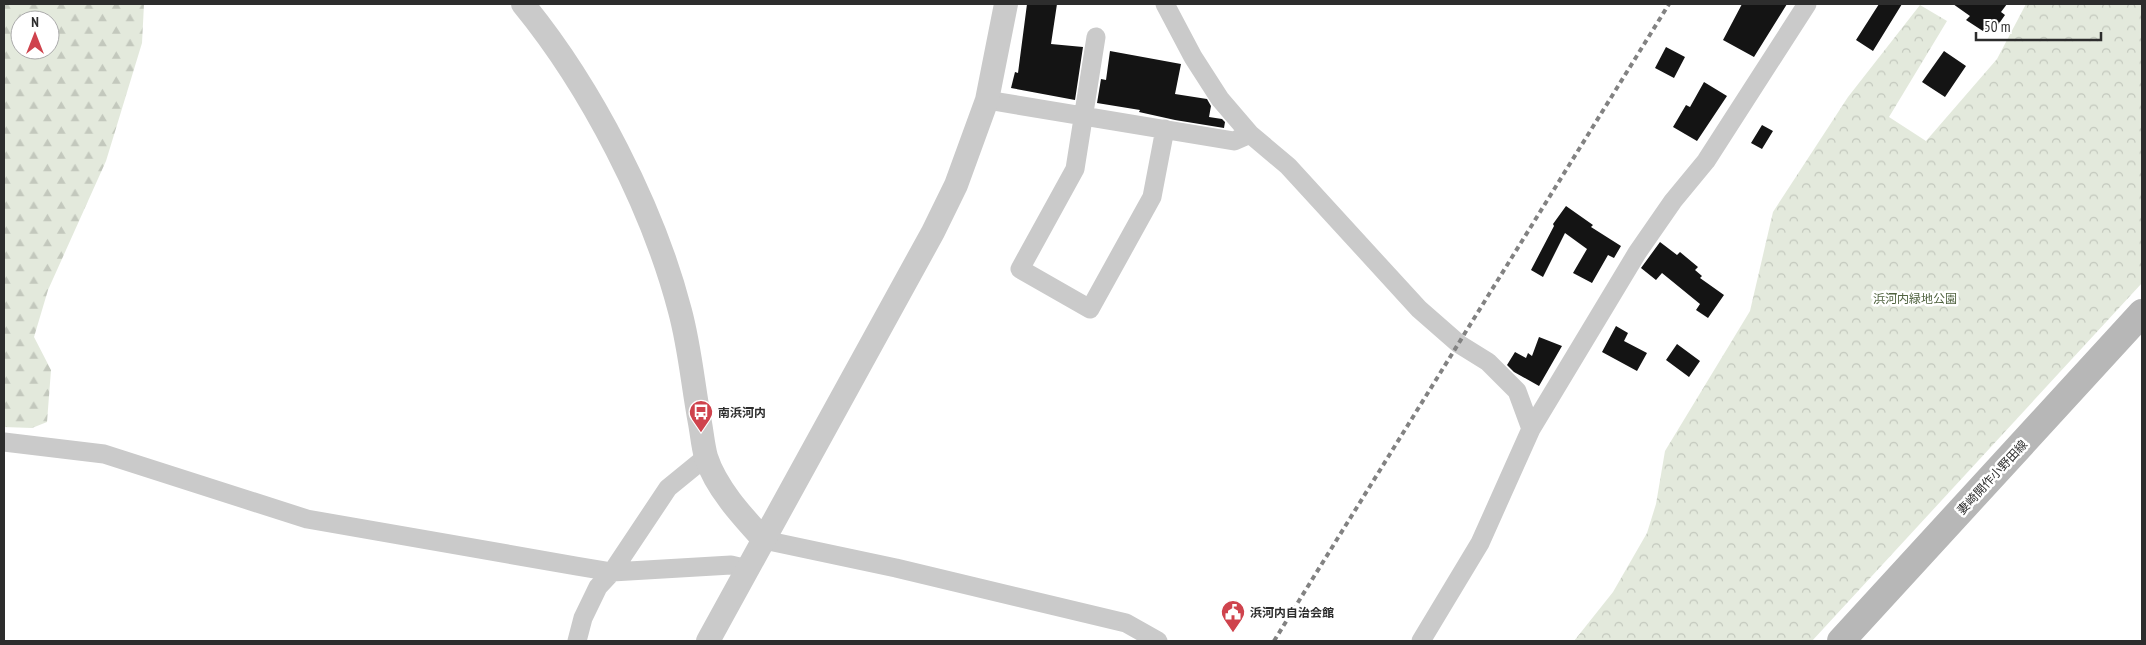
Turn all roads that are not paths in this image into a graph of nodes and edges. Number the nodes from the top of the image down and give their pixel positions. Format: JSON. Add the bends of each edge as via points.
{"nodes":[{"id":1,"x":523,"y":4,"type":"edge"},
{"id":2,"x":1006,"y":4,"type":"edge"},
{"id":3,"x":1165,"y":4,"type":"edge"},
{"id":4,"x":1807,"y":4,"type":"edge"},
{"id":5,"x":1096,"y":36,"type":"dead end"},
{"id":6,"x":987,"y":100,"type":"junction"},
{"id":7,"x":1083,"y":115,"type":"junction"},
{"id":8,"x":1164,"y":129,"type":"junction"},
{"id":9,"x":1250,"y":134,"type":"junction"},
{"id":10,"x":2142,"y":313,"type":"edge"},
{"id":11,"x":1531,"y":429,"type":"junction"},
{"id":12,"x":4,"y":442,"type":"edge"},
{"id":13,"x":706,"y":457,"type":"junction"},
{"id":14,"x":764,"y":540,"type":"junction"},
{"id":15,"x":748,"y":569,"type":"junction"},
{"id":16,"x":612,"y":572,"type":"junction"},
{"id":17,"x":577,"y":641,"type":"edge"},
{"id":18,"x":708,"y":641,"type":"edge"},
{"id":19,"x":1158,"y":641,"type":"edge"},
{"id":20,"x":1421,"y":641,"type":"edge"},
{"id":21,"x":1841,"y":641,"type":"edge"}],
"edges":[{"from":1,"to":13,"type":"street","via":[[589,101],[618,150],[642,204],[680,312]]},
{"from":2,"to":6,"type":"street"},
{"from":3,"to":9,"type":"street","via":[[1193,57],[1220,98]]},
{"from":4,"to":11,"type":"street","via":[[1706,161],[1638,253]]},
{"from":5,"to":7,"type":"street"},
{"from":6,"to":7,"type":"street"},
{"from":6,"to":14,"type":"street","via":[[962,169],[933,232]]},
{"from":7,"to":8,"type":"street"},
{"from":7,"to":8,"type":"street","via":[[1075,169],[1020,268],[1090,309],[1152,197]]},
{"from":8,"to":9,"type":"street","via":[[1234,140]]},
{"from":9,"to":11,"type":"street","via":[[1288,166],[1419,309],[1459,344],[1488,362],[1517,391]]},
{"from":10,"to":21,"type":"main road","name":"妻崎開作小野田線"},
{"from":11,"to":20,"type":"street","via":[[1480,542]]},
{"from":12,"to":16,"type":"street","via":[[104,454],[307,520]]},
{"from":13,"to":14,"type":"street","via":[[721,487]]},
{"from":13,"to":16,"type":"street","via":[[668,488]]},
{"from":14,"to":15,"type":"street"},
{"from":14,"to":19,"type":"street","via":[[1126,623]]},
{"from":15,"to":16,"type":"street","via":[[731,564]]},
{"from":15,"to":18,"type":"street"},
{"from":16,"to":17,"type":"street","via":[[598,587],[583,618]]}]}
